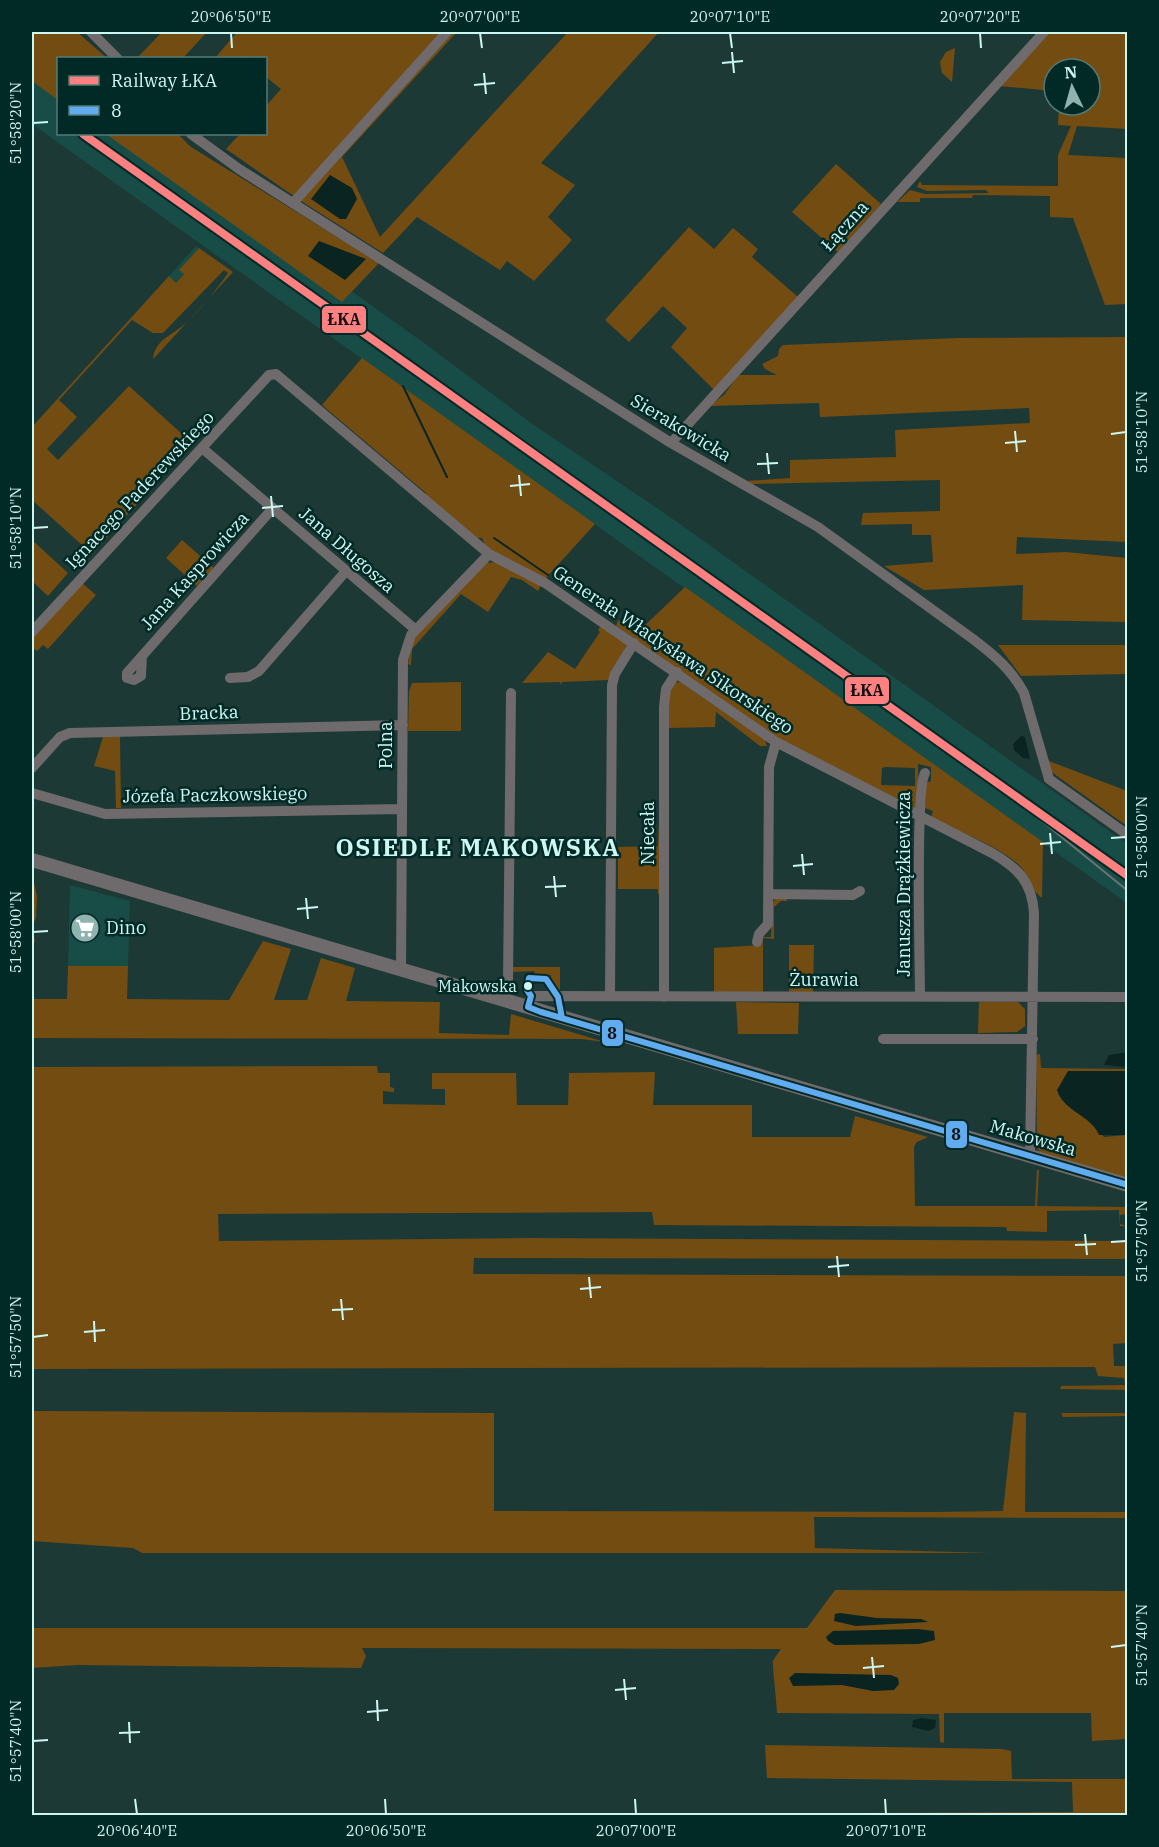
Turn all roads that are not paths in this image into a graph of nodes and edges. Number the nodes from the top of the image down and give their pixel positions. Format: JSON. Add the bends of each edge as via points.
{"nodes":[{"id":1,"x":91,"y":32,"type":"edge"},
{"id":2,"x":447,"y":32,"type":"edge"},
{"id":3,"x":1044,"y":32,"type":"edge"},
{"id":4,"x":116,"y":57,"type":"edge"},
{"id":5,"x":192,"y":135,"type":"edge"},
{"id":6,"x":293,"y":203,"type":"junction"},
{"id":7,"x":276,"y":374,"type":"joint"},
{"id":8,"x":671,"y":443,"type":"junction"},
{"id":9,"x":202,"y":448,"type":"junction"},
{"id":10,"x":273,"y":508,"type":"junction"},
{"id":11,"x":489,"y":554,"type":"junction"},
{"id":12,"x":346,"y":571,"type":"junction"},
{"id":13,"x":416,"y":630,"type":"junction"},
{"id":14,"x":32,"y":632,"type":"edge"},
{"id":15,"x":634,"y":643,"type":"junction"},
{"id":16,"x":142,"y":656,"type":"dead end"},
{"id":17,"x":677,"y":672,"type":"junction"},
{"id":18,"x":230,"y":678,"type":"dead end"},
{"id":19,"x":511,"y":693,"type":"dead end"},
{"id":20,"x":403,"y":725,"type":"junction"},
{"id":21,"x":776,"y":742,"type":"junction"},
{"id":22,"x":32,"y":768,"type":"edge"},
{"id":23,"x":925,"y":773,"type":"dead end"},
{"id":24,"x":32,"y":793,"type":"edge"},
{"id":25,"x":402,"y":809,"type":"junction"},
{"id":26,"x":920,"y":816,"type":"junction"},
{"id":27,"x":1128,"y":835,"type":"edge"},
{"id":28,"x":32,"y":860,"type":"edge"},
{"id":29,"x":860,"y":891,"type":"dead end"},
{"id":30,"x":769,"y":894,"type":"junction"},
{"id":31,"x":757,"y":942,"type":"dead end"},
{"id":32,"x":401,"y":969,"type":"junction"},
{"id":33,"x":610,"y":996,"type":"junction"},
{"id":34,"x":920,"y":996,"type":"junction"},
{"id":35,"x":1034,"y":996,"type":"junction"},
{"id":36,"x":664,"y":997,"type":"junction"},
{"id":37,"x":1128,"y":997,"type":"edge"},
{"id":38,"x":504,"y":1000,"type":"junction"},
{"id":39,"x":528,"y":1007,"type":"junction"},
{"id":40,"x":883,"y":1039,"type":"dead end"},
{"id":41,"x":1033,"y":1039,"type":"junction"},
{"id":42,"x":1030,"y":1156,"type":"junction"},
{"id":43,"x":1128,"y":1185,"type":"edge"}],
"edges":[{"from":1,"to":4,"type":"street"},
{"from":2,"to":6,"type":"street"},
{"from":3,"to":8,"type":"street","name":"Łączna"},
{"from":5,"to":6,"type":"street","name":"Sierakowicka"},
{"from":6,"to":8,"type":"street","name":"Sierakowicka"},
{"from":7,"to":9,"type":"street","name":"Ignacego Paderewskiego","via":[[269,375]]},
{"from":7,"to":11,"type":"street","name":"Generała Władysława Sikorskiego"},
{"from":8,"to":27,"type":"street","name":"Sierakowicka","via":[[818,527],[996,657],[1024,693],[1050,778]]},
{"from":9,"to":10,"type":"street","name":"Jana Długosza"},
{"from":9,"to":14,"type":"street","name":"Ignacego Paderewskiego"},
{"from":10,"to":12,"type":"street","name":"Jana Długosza"},
{"from":10,"to":16,"type":"street","name":"Jana Kasprowicza"},
{"from":11,"to":13,"type":"street","name":"Polna"},
{"from":11,"to":15,"type":"street","name":"Generała Władysława Sikorskiego","via":[[545,583]]},
{"from":12,"to":13,"type":"street","name":"Jana Długosza"},
{"from":12,"to":18,"type":"street","via":[[259,671],[248,677]]},
{"from":13,"to":20,"type":"street","name":"Polna","via":[[403,660]]},
{"from":15,"to":17,"type":"street","name":"Generała Władysława Sikorskiego"},
{"from":15,"to":33,"type":"street","via":[[612,685]]},
{"from":17,"to":21,"type":"street","name":"Generała Władysława Sikorskiego"},
{"from":17,"to":36,"type":"street","name":"Niecała","via":[[666,689],[664,707]]},
{"from":19,"to":38,"type":"street","via":[[508,983]]},
{"from":20,"to":22,"type":"street","name":"Bracka","via":[[70,733],[60,737]]},
{"from":20,"to":25,"type":"street","name":"Polna"},
{"from":21,"to":26,"type":"street","name":"Generała Władysława Sikorskiego"},
{"from":21,"to":30,"type":"street","via":[[769,767]]},
{"from":23,"to":26,"type":"street","name":"Janusza Drążkiewicza"},
{"from":24,"to":25,"type":"street","name":"Józefa Paczkowskiego","via":[[105,814]]},
{"from":25,"to":32,"type":"street","name":"Polna"},
{"from":26,"to":34,"type":"street","name":"Janusza Drążkiewicza"},
{"from":26,"to":35,"type":"street","name":"Generała Władysława Sikorskiego","via":[[1008,862],[1024,878],[1034,912]]},
{"from":28,"to":32,"type":"street","name":"Makowska"},
{"from":29,"to":30,"type":"street","via":[[853,895]]},
{"from":30,"to":31,"type":"street","via":[[768,926]]},
{"from":32,"to":38,"type":"street","name":"Makowska"},
{"from":33,"to":36,"type":"street","name":"Żurawia"},
{"from":33,"to":39,"type":"street","name":"Żurawia","via":[[531,996]]},
{"from":34,"to":35,"type":"street","name":"Żurawia"},
{"from":34,"to":36,"type":"street","name":"Żurawia"},
{"from":35,"to":37,"type":"street","name":"Żurawia"},
{"from":35,"to":41,"type":"street","name":"Generała Władysława Sikorskiego"},
{"from":38,"to":39,"type":"street","name":"Makowska"},
{"from":39,"to":42,"type":"street","name":"Makowska"},
{"from":40,"to":41,"type":"street"},
{"from":41,"to":42,"type":"street","name":"Generała Władysława Sikorskiego"},
{"from":42,"to":43,"type":"street","name":"Makowska"}]}
